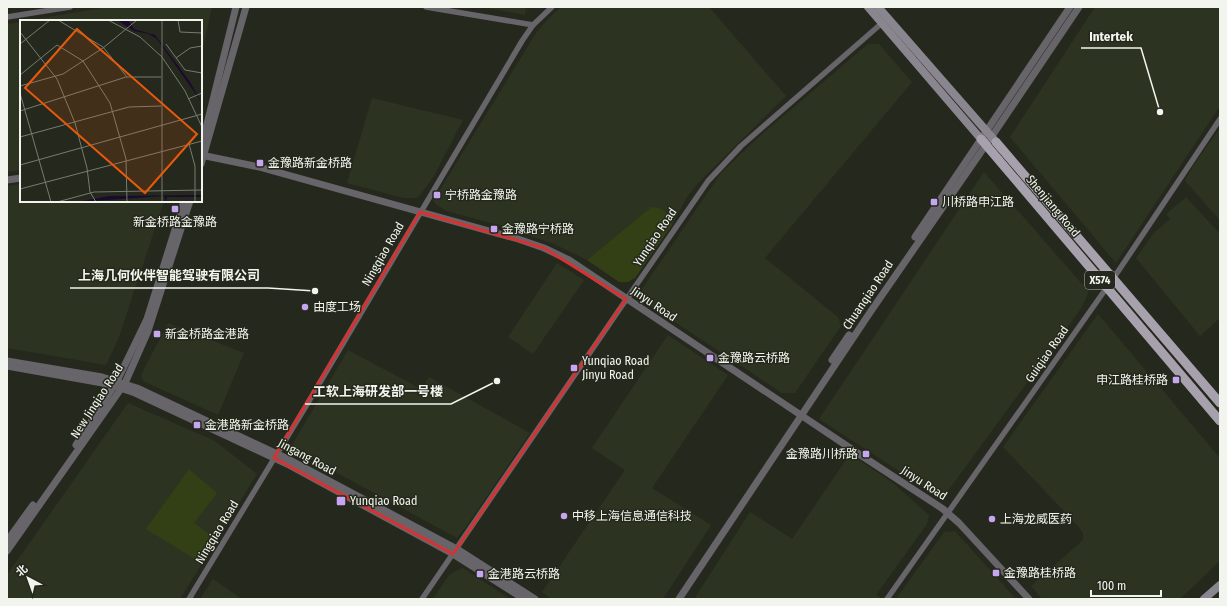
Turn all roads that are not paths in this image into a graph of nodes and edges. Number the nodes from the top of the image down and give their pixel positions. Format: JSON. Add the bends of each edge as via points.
{"nodes":[{"id":1,"x":70,"y":7,"type":"edge"},
{"id":2,"x":236,"y":7,"type":"edge"},
{"id":3,"x":246,"y":7,"type":"edge"},
{"id":4,"x":426,"y":7,"type":"edge"},
{"id":5,"x":552,"y":7,"type":"edge"},
{"id":6,"x":868,"y":7,"type":"edge"},
{"id":7,"x":878,"y":7,"type":"edge"},
{"id":8,"x":1070,"y":7,"type":"edge"},
{"id":9,"x":1079,"y":7,"type":"edge"},
{"id":10,"x":7,"y":17,"type":"edge"},
{"id":11,"x":882,"y":24,"type":"junction"},
{"id":12,"x":533,"y":25,"type":"junction"},
{"id":13,"x":1220,"y":119,"type":"edge"},
{"id":14,"x":992,"y":136,"type":"junction"},
{"id":15,"x":984,"y":142,"type":"junction"},
{"id":16,"x":202,"y":152,"type":"edge"},
{"id":17,"x":20,"y":178,"type":"edge"},
{"id":18,"x":7,"y":180,"type":"edge"},
{"id":19,"x":184,"y":202,"type":"edge"},
{"id":20,"x":190,"y":202,"type":"edge"},
{"id":21,"x":420,"y":212,"type":"junction"},
{"id":22,"x":1113,"y":278,"type":"junction"},
{"id":23,"x":1106,"y":288,"type":"junction"},
{"id":24,"x":626,"y":299,"type":"junction"},
{"id":25,"x":7,"y":361,"type":"edge"},
{"id":26,"x":7,"y":366,"type":"edge"},
{"id":27,"x":116,"y":383,"type":"junction"},
{"id":28,"x":123,"y":385,"type":"junction"},
{"id":29,"x":1220,"y":403,"type":"edge"},
{"id":30,"x":799,"y":413,"type":"junction"},
{"id":31,"x":1220,"y":421,"type":"edge"},
{"id":32,"x":276,"y":456,"type":"junction"},
{"id":33,"x":948,"y":513,"type":"junction"},
{"id":34,"x":7,"y":541,"type":"edge"},
{"id":35,"x":7,"y":551,"type":"edge"},
{"id":36,"x":455,"y":551,"type":"junction"},
{"id":37,"x":1220,"y":585,"type":"edge"},
{"id":38,"x":189,"y":599,"type":"edge"},
{"id":39,"x":422,"y":599,"type":"edge"},
{"id":40,"x":524,"y":599,"type":"edge"},
{"id":41,"x":535,"y":599,"type":"edge"},
{"id":42,"x":674,"y":599,"type":"edge"},
{"id":43,"x":680,"y":599,"type":"edge"},
{"id":44,"x":887,"y":599,"type":"edge"},
{"id":45,"x":1029,"y":599,"type":"edge"},
{"id":46,"x":1204,"y":599,"type":"edge"}],
"edges":[{"from":1,"to":10,"type":"street"},
{"from":2,"to":16,"type":"street"},
{"from":3,"to":16,"type":"street"},
{"from":4,"to":12,"type":"street"},
{"from":5,"to":12,"type":"street","name":"Ningqiao Road"},
{"from":6,"to":11,"type":"main road","name":"Shenjiang Road","number":"X574"},
{"from":7,"to":14,"type":"main road","name":"Shenjiang Road","number":"X574"},
{"from":8,"to":14,"type":"street","name":"Chuanqiao Road"},
{"from":9,"to":14,"type":"street","name":"Chuanqiao Road"},
{"from":11,"to":15,"type":"main road","name":"Shenjiang Road","number":"X574"},
{"from":11,"to":24,"type":"street","name":"Yunqiao Road","via":[[722,165],[699,193]]},
{"from":12,"to":21,"type":"street","name":"Ningqiao Road"},
{"from":13,"to":22,"type":"street","name":"Guiqiao Road"},
{"from":14,"to":15,"type":"street","name":"Chuanqiao Road"},
{"from":14,"to":22,"type":"main road","name":"Shenjiang Road","number":"X574"},
{"from":15,"to":23,"type":"main road","name":"Shenjiang Road","number":"X574"},
{"from":15,"to":30,"type":"street","name":"Chuanqiao Road"},
{"from":16,"to":21,"type":"street","name":"Jinyu Road"},
{"from":17,"to":18,"type":"street"},
{"from":19,"to":27,"type":"street","name":"New Jinqiao Road","via":[[147,319]]},
{"from":20,"to":28,"type":"street","name":"New Jinqiao Road","via":[[148,331]]},
{"from":21,"to":24,"type":"street","name":"Jinyu Road","via":[[518,238],[544,248],[569,260]]},
{"from":21,"to":32,"type":"street","name":"Ningqiao Road"},
{"from":22,"to":23,"type":"street","name":"Guiqiao Road"},
{"from":22,"to":29,"type":"main road","name":"Shenjiang Road","number":"X574"},
{"from":23,"to":31,"type":"main road","name":"Shenjiang Road","number":"X574"},
{"from":23,"to":33,"type":"street","name":"Guiqiao Road"},
{"from":24,"to":30,"type":"street","name":"Jinyu Road"},
{"from":24,"to":36,"type":"street","name":"Yunqiao Road"},
{"from":25,"to":27,"type":"street","name":"Jingang Road"},
{"from":26,"to":27,"type":"street","name":"Jingang Road"},
{"from":27,"to":28,"type":"street","name":"Jingang Road"},
{"from":27,"to":34,"type":"street","name":"New Jinqiao Road","via":[[65,463]]},
{"from":28,"to":32,"type":"street","name":"Jingang Road"},
{"from":28,"to":35,"type":"street","name":"New Jinqiao Road"},
{"from":30,"to":33,"type":"street","name":"Jinyu Road"},
{"from":30,"to":42,"type":"street","name":"Chuanqiao Road"},
{"from":30,"to":43,"type":"street","name":"Chuanqiao Road"},
{"from":32,"to":36,"type":"street","name":"Jingang Road"},
{"from":32,"to":38,"type":"street","name":"Ningqiao Road"},
{"from":33,"to":44,"type":"street","name":"Guiqiao Road"},
{"from":33,"to":45,"type":"street","name":"Jinyu Road"},
{"from":36,"to":39,"type":"street","name":"Yunqiao Road"},
{"from":36,"to":40,"type":"street","name":"Jingang Road"},
{"from":36,"to":41,"type":"street","name":"Jingang Road"},
{"from":37,"to":46,"type":"main road"}]}
